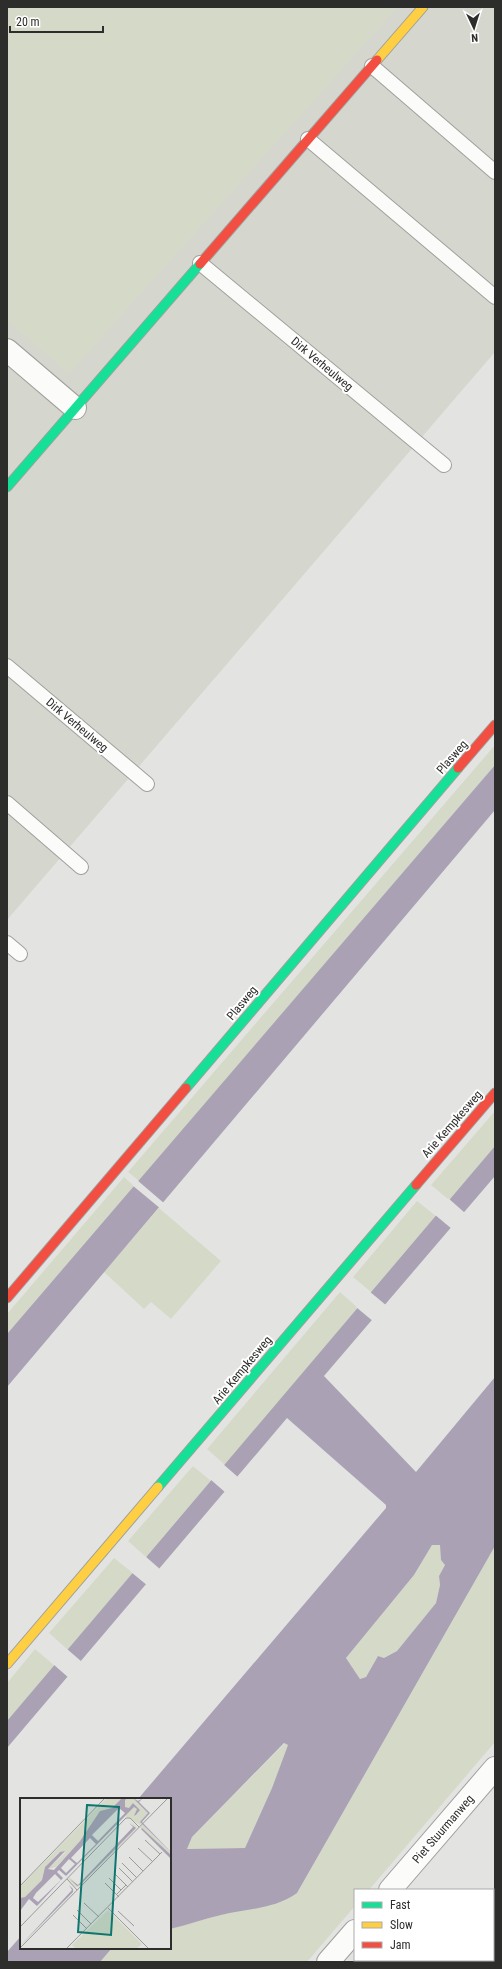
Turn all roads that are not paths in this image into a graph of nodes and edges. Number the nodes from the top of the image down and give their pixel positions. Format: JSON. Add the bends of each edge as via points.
{"nodes":[{"id":1,"x":423,"y":7,"type":"edge"},
{"id":2,"x":372,"y":66,"type":"junction"},
{"id":3,"x":308,"y":140,"type":"junction"},
{"id":4,"x":495,"y":172,"type":"edge"},
{"id":5,"x":200,"y":263,"type":"junction"},
{"id":6,"x":495,"y":297,"type":"edge"},
{"id":7,"x":7,"y":350,"type":"edge"},
{"id":8,"x":75,"y":408,"type":"junction"},
{"id":9,"x":444,"y":464,"type":"dead end"},
{"id":10,"x":7,"y":487,"type":"edge"},
{"id":11,"x":7,"y":666,"type":"edge"},
{"id":12,"x":495,"y":725,"type":"edge"},
{"id":13,"x":147,"y":784,"type":"dead end"},
{"id":14,"x":7,"y":803,"type":"edge"},
{"id":15,"x":81,"y":868,"type":"dead end"},
{"id":16,"x":7,"y":943,"type":"edge"},
{"id":17,"x":20,"y":954,"type":"dead end"},
{"id":18,"x":495,"y":1093,"type":"edge"},
{"id":19,"x":7,"y":1298,"type":"edge"},
{"id":20,"x":7,"y":1664,"type":"edge"},
{"id":21,"x":495,"y":1768,"type":"edge"},
{"id":22,"x":391,"y":1889,"type":"edge"},
{"id":23,"x":354,"y":1932,"type":"edge"},
{"id":24,"x":328,"y":1962,"type":"edge"}],
"edges":[{"from":1,"to":2,"type":"street"},
{"from":2,"to":3,"type":"street"},
{"from":2,"to":4,"type":"lane"},
{"from":3,"to":5,"type":"street"},
{"from":3,"to":6,"type":"lane"},
{"from":5,"to":8,"type":"street"},
{"from":5,"to":9,"type":"lane","name":"Dirk Verheulweg"},
{"from":7,"to":8,"type":"street"},
{"from":8,"to":10,"type":"street"},
{"from":11,"to":13,"type":"lane","name":"Dirk Verheulweg"},
{"from":12,"to":19,"type":"street","name":"Plasweg"},
{"from":14,"to":15,"type":"lane"},
{"from":16,"to":17,"type":"lane"},
{"from":18,"to":20,"type":"street","name":"Arie Kempkesweg"},
{"from":21,"to":22,"type":"street","name":"Piet Stuurmanweg"},
{"from":23,"to":24,"type":"street"}]}
